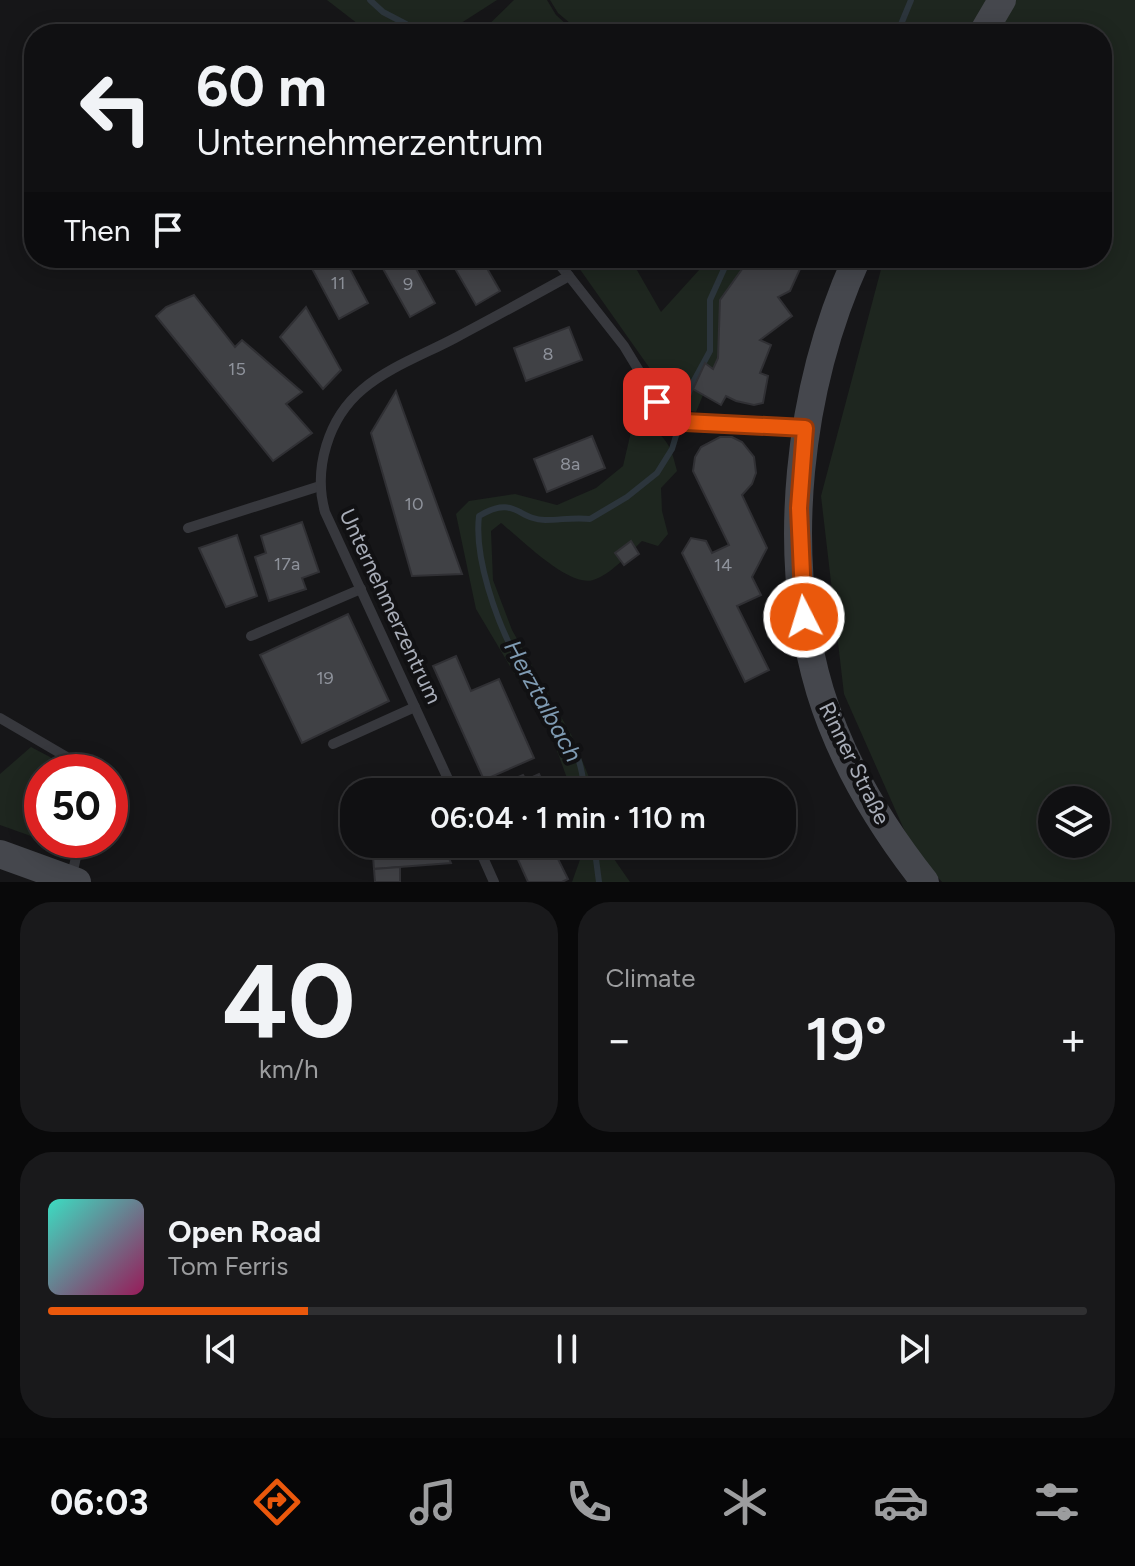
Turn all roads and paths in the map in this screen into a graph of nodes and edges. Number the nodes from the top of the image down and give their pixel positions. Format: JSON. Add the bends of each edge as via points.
{"nodes":[{"id":1,"x":1002,"y":0,"type":"edge"},
{"id":2,"x":988,"y":24,"type":"edge"},
{"id":3,"x":562,"y":268,"type":"edge"},
{"id":4,"x":852,"y":268,"type":"edge"},
{"id":5,"x":569,"y":276,"type":"junction"},
{"id":6,"x":805,"y":428,"type":"junction"},
{"id":7,"x":320,"y":486,"type":"junction"},
{"id":8,"x":188,"y":528,"type":"dead end"},
{"id":9,"x":361,"y":589,"type":"junction"},
{"id":10,"x":251,"y":636,"type":"dead end"},
{"id":11,"x":415,"y":707,"type":"junction"},
{"id":12,"x":0,"y":718,"type":"edge"},
{"id":13,"x":333,"y":744,"type":"dead end"},
{"id":14,"x":62,"y":754,"type":"edge"},
{"id":15,"x":448,"y":778,"type":"edge"},
{"id":16,"x":0,"y":854,"type":"edge"},
{"id":17,"x":77,"y":858,"type":"edge"},
{"id":18,"x":483,"y":858,"type":"edge"},
{"id":19,"x":74,"y":881,"type":"edge"},
{"id":20,"x":494,"y":882,"type":"edge"},
{"id":21,"x":925,"y":882,"type":"edge"}],
"edges":[{"from":1,"to":2,"type":"main road"},
{"from":3,"to":5,"type":"lane"},
{"from":4,"to":6,"type":"main road","name":"Rinner Straße","via":[[821,356]]},
{"from":5,"to":6,"type":"lane","via":[[613,330],[672,419]]},
{"from":5,"to":7,"type":"lane","name":"Unternehmerzentrum","via":[[362,390],[331,433]]},
{"from":6,"to":21,"type":"main road","name":"Rinner Straße","via":[[801,578],[820,692],[868,798]]},
{"from":7,"to":8,"type":"lane"},
{"from":7,"to":9,"type":"lane","name":"Unternehmerzentrum","via":[[325,512]]},
{"from":9,"to":10,"type":"lane"},
{"from":9,"to":11,"type":"lane","name":"Unternehmerzentrum"},
{"from":11,"to":13,"type":"lane"},
{"from":11,"to":15,"type":"lane","name":"Unternehmerzentrum"},
{"from":12,"to":14,"type":"lane"},
{"from":16,"to":19,"type":"main road"},
{"from":17,"to":19,"type":"lane"},
{"from":18,"to":20,"type":"lane"}]}
